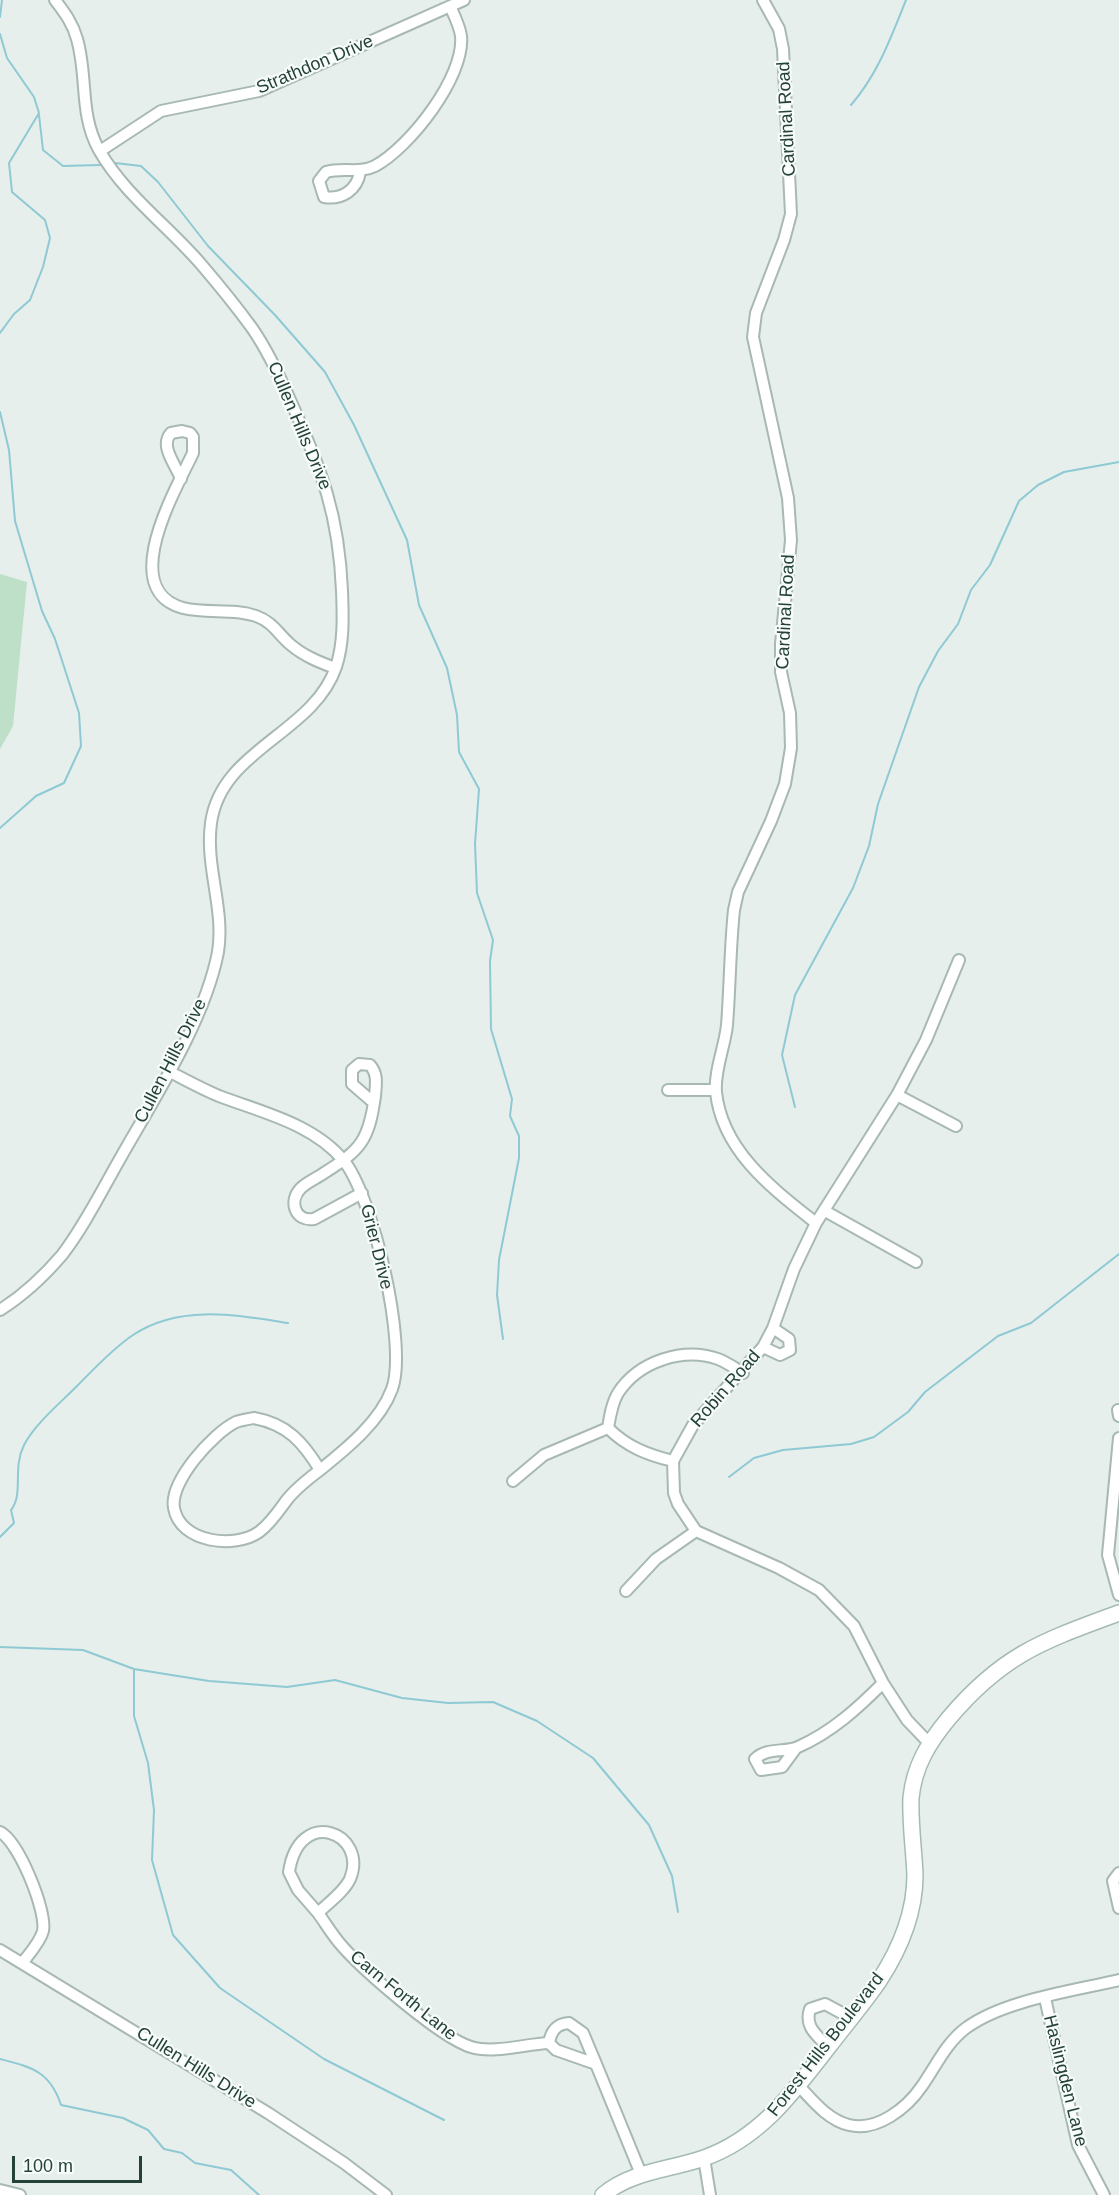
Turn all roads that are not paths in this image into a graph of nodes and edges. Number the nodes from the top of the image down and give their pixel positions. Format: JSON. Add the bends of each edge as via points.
{"nodes":[{"id":1,"x":55,"y":0,"type":"edge"},
{"id":2,"x":464,"y":0,"type":"edge"},
{"id":3,"x":763,"y":0,"type":"edge"},
{"id":4,"x":450,"y":6,"type":"junction"},
{"id":5,"x":100,"y":151,"type":"junction"},
{"id":6,"x":360,"y":172,"type":"dead end"},
{"id":7,"x":181,"y":479,"type":"dead end"},
{"id":8,"x":335,"y":668,"type":"junction"},
{"id":9,"x":959,"y":960,"type":"dead end"},
{"id":10,"x":170,"y":1072,"type":"junction"},
{"id":11,"x":668,"y":1090,"type":"dead end"},
{"id":12,"x":716,"y":1090,"type":"junction"},
{"id":13,"x":897,"y":1095,"type":"junction"},
{"id":14,"x":374,"y":1103,"type":"dead end"},
{"id":15,"x":956,"y":1126,"type":"dead end"},
{"id":16,"x":344,"y":1161,"type":"junction"},
{"id":17,"x":362,"y":1193,"type":"junction"},
{"id":18,"x":825,"y":1211,"type":"junction"},
{"id":19,"x":816,"y":1223,"type":"junction"},
{"id":20,"x":916,"y":1262,"type":"dead end"},
{"id":21,"x":0,"y":1310,"type":"edge"},
{"id":22,"x":773,"y":1328,"type":"junction"},
{"id":23,"x":763,"y":1347,"type":"junction"},
{"id":24,"x":742,"y":1373,"type":"junction"},
{"id":25,"x":1119,"y":1410,"type":"edge"},
{"id":26,"x":1119,"y":1416,"type":"edge"},
{"id":27,"x":608,"y":1428,"type":"junction"},
{"id":28,"x":1119,"y":1438,"type":"edge"},
{"id":29,"x":673,"y":1461,"type":"junction"},
{"id":30,"x":320,"y":1470,"type":"junction"},
{"id":31,"x":513,"y":1481,"type":"dead end"},
{"id":32,"x":696,"y":1531,"type":"junction"},
{"id":33,"x":626,"y":1591,"type":"dead end"},
{"id":34,"x":1119,"y":1595,"type":"edge"},
{"id":35,"x":1119,"y":1613,"type":"edge"},
{"id":36,"x":883,"y":1683,"type":"junction"},
{"id":37,"x":929,"y":1743,"type":"junction"},
{"id":38,"x":796,"y":1748,"type":"dead end"},
{"id":39,"x":0,"y":1832,"type":"edge"},
{"id":40,"x":1119,"y":1873,"type":"edge"},
{"id":41,"x":1119,"y":1908,"type":"edge"},
{"id":42,"x":318,"y":1913,"type":"junction"},
{"id":43,"x":0,"y":1950,"type":"edge"},
{"id":44,"x":23,"y":1962,"type":"junction"},
{"id":45,"x":1119,"y":1980,"type":"edge"},
{"id":46,"x":1045,"y":1998,"type":"junction"},
{"id":47,"x":851,"y":2018,"type":"junction"},
{"id":48,"x":549,"y":2043,"type":"junction"},
{"id":49,"x":828,"y":2047,"type":"junction"},
{"id":50,"x":596,"y":2064,"type":"junction"},
{"id":51,"x":798,"y":2086,"type":"junction"},
{"id":52,"x":704,"y":2158,"type":"junction"},
{"id":53,"x":642,"y":2174,"type":"junction"},
{"id":54,"x":0,"y":2190,"type":"edge"},
{"id":55,"x":20,"y":2195,"type":"edge"},
{"id":56,"x":386,"y":2195,"type":"edge"},
{"id":57,"x":603,"y":2195,"type":"edge"},
{"id":58,"x":710,"y":2195,"type":"edge"},
{"id":59,"x":1104,"y":2195,"type":"edge"}],
"edges":[{"from":1,"to":5,"type":"street","name":"Cullen Hills Drive","via":[[69,18],[78,42],[84,106],[91,135]]},
{"from":2,"to":4,"type":"street","name":"Strathdon Drive"},
{"from":3,"to":12,"type":"street","name":"Cardinal Road","via":[[779,29],[783,49],[791,214],[756,313],[753,342],[788,498],[791,540],[781,663],[790,713],[791,748],[785,784],[738,892],[734,910],[726,1032]]},
{"from":4,"to":5,"type":"street","name":"Strathdon Drive","via":[[259,91],[161,111]]},
{"from":4,"to":6,"type":"street","via":[[461,36],[448,83],[412,135],[382,161]]},
{"from":5,"to":8,"type":"street","name":"Cullen Hills Drive","via":[[123,184],[201,265],[253,329],[275,368],[321,471],[334,519],[342,617]]},
{"from":7,"to":8,"type":"street","via":[[152,556],[152,580],[160,596],[185,608],[259,617],[271,622],[299,652]]},
{"from":8,"to":10,"type":"street","name":"Cullen Hills Drive","via":[[312,705],[236,771],[216,806],[211,821],[210,862],[219,946],[206,990]]},
{"from":9,"to":13,"type":"street","name":"Robin Road","via":[[926,1040]]},
{"from":10,"to":16,"type":"street","name":"Grier Drive","via":[[297,1127]]},
{"from":10,"to":21,"type":"street","name":"Cullen Hills Drive","via":[[76,1234],[35,1284]]},
{"from":11,"to":12,"type":"street"},
{"from":12,"to":19,"type":"street","name":"Cardinal Road","via":[[723,1125],[733,1143],[782,1196]]},
{"from":13,"to":15,"type":"street"},
{"from":13,"to":18,"type":"street","name":"Robin Road"},
{"from":14,"to":16,"type":"street","via":[[363,1143]]},
{"from":16,"to":17,"type":"street","name":"Grier Drive"},
{"from":16,"to":17,"type":"street","via":[[301,1187],[294,1199],[296,1211],[307,1220],[314,1219]]},
{"from":17,"to":30,"type":"street","name":"Grier Drive","via":[[391,1308],[397,1372],[391,1392],[377,1413],[357,1438]]},
{"from":18,"to":19,"type":"street","name":"Robin Road"},
{"from":18,"to":20,"type":"street"},
{"from":19,"to":22,"type":"street","name":"Robin Road"},
{"from":22,"to":23,"type":"street","name":"Robin Road"},
{"from":22,"to":23,"type":"street","via":[[789,1339],[789,1350],[780,1355]]},
{"from":23,"to":24,"type":"street","name":"Robin Road"},
{"from":24,"to":27,"type":"street","via":[[701,1355],[662,1359],[625,1384],[612,1408]]},
{"from":24,"to":29,"type":"street","name":"Robin Road","via":[[693,1425]]},
{"from":25,"to":26,"type":"street"},
{"from":27,"to":29,"type":"street","via":[[648,1455]]},
{"from":27,"to":31,"type":"street","via":[[544,1455]]},
{"from":28,"to":34,"type":"street","via":[[1108,1555]]},
{"from":29,"to":32,"type":"street","via":[[674,1493]]},
{"from":30,"to":30,"type":"street","name":"Grier Drive","via":[[293,1493],[259,1532],[240,1540],[197,1535],[178,1520],[174,1507],[181,1479],[193,1463],[226,1429],[245,1420],[263,1420],[284,1428],[298,1439]]},
{"from":32,"to":33,"type":"street","via":[[656,1560]]},
{"from":32,"to":36,"type":"street","via":[[819,1590],[854,1626]]},
{"from":35,"to":37,"type":"main road","name":"Forest Hills Boulevard","via":[[1055,1637],[1007,1662],[974,1689]]},
{"from":36,"to":37,"type":"street","via":[[907,1720]]},
{"from":36,"to":38,"type":"street","via":[[852,1714]]},
{"from":37,"to":47,"type":"main road","name":"Forest Hills Boulevard","via":[[916,1772],[911,1797],[915,1877],[909,1922],[879,1981]]},
{"from":39,"to":44,"type":"street","via":[[15,1845],[44,1920],[41,1937]]},
{"from":40,"to":41,"type":"street","via":[[1113,1881]]},
{"from":42,"to":42,"type":"street","name":"Carn Forth Lane","via":[[343,1889],[352,1869],[346,1842],[329,1833],[307,1835],[290,1861],[292,1881]]},
{"from":42,"to":48,"type":"street","name":"Carn Forth Lane","via":[[342,1946],[386,1987],[454,2040],[472,2048],[488,2049]]},
{"from":43,"to":44,"type":"street","name":"Cullen Hills Drive"},
{"from":44,"to":56,"type":"street","name":"Cullen Hills Drive","via":[[278,2119]]},
{"from":45,"to":46,"type":"street"},
{"from":46,"to":51,"type":"street","via":[[985,2017],[966,2028],[940,2056],[902,2109],[874,2124],[850,2126],[838,2121]]},
{"from":46,"to":59,"type":"street","name":"Haslingden Lane","via":[[1078,2145]]},
{"from":47,"to":49,"type":"main road","name":"Forest Hills Boulevard"},
{"from":47,"to":49,"type":"street","via":[[825,2004],[810,2009],[807,2022]]},
{"from":48,"to":50,"type":"street","via":[[556,2050]]},
{"from":48,"to":50,"type":"street","via":[[560,2024],[569,2023],[583,2033]]},
{"from":49,"to":51,"type":"main road","name":"Forest Hills Boulevard"},
{"from":50,"to":53,"type":"street"},
{"from":51,"to":52,"type":"main road","name":"Forest Hills Boulevard","via":[[762,2126],[734,2145]]},
{"from":52,"to":53,"type":"main road","name":"Forest Hills Boulevard"},
{"from":52,"to":58,"type":"street"},
{"from":53,"to":57,"type":"main road","name":"Forest Hills Boulevard"},
{"from":54,"to":55,"type":"street"}]}
